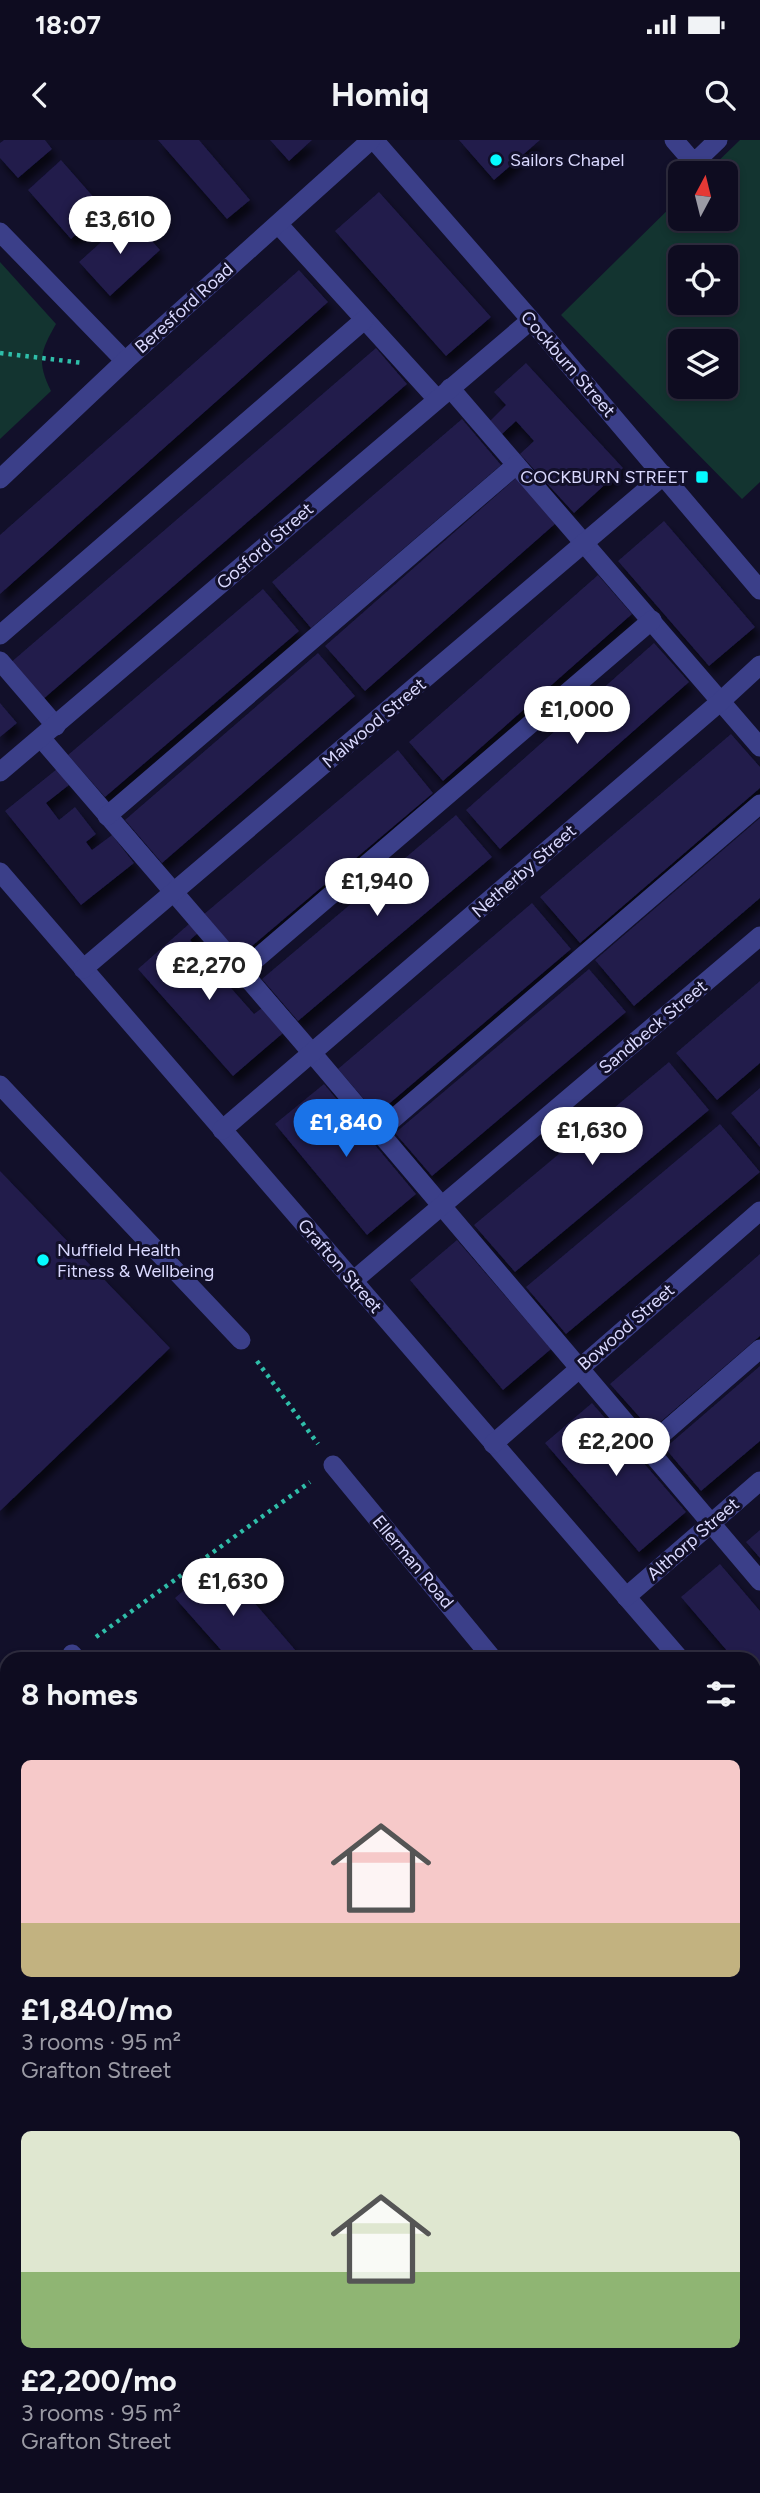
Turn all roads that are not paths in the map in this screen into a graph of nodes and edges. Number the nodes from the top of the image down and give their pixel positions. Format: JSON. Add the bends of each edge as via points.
{"nodes":[{"id":1,"x":373,"y":140,"type":"edge"},
{"id":2,"x":674,"y":140,"type":"edge"},
{"id":3,"x":718,"y":140,"type":"edge"},
{"id":4,"x":278,"y":225,"type":"junction"},
{"id":5,"x":0,"y":232,"type":"edge"},
{"id":6,"x":364,"y":320,"type":"junction"},
{"id":7,"x":531,"y":320,"type":"junction"},
{"id":8,"x":125,"y":361,"type":"junction"},
{"id":9,"x":443,"y":394,"type":"junction"},
{"id":10,"x":516,"y":465,"type":"junction"},
{"id":11,"x":664,"y":475,"type":"junction"},
{"id":12,"x":0,"y":480,"type":"edge"},
{"id":13,"x":585,"y":544,"type":"junction"},
{"id":14,"x":760,"y":590,"type":"edge"},
{"id":15,"x":652,"y":620,"type":"junction"},
{"id":16,"x":0,"y":635,"type":"edge"},
{"id":17,"x":0,"y":661,"type":"edge"},
{"id":18,"x":760,"y":665,"type":"edge"},
{"id":19,"x":721,"y":701,"type":"junction"},
{"id":20,"x":48,"y":732,"type":"junction"},
{"id":21,"x":760,"y":747,"type":"edge"},
{"id":22,"x":0,"y":772,"type":"edge"},
{"id":23,"x":760,"y":804,"type":"edge"},
{"id":24,"x":107,"y":816,"type":"junction"},
{"id":25,"x":0,"y":872,"type":"edge"},
{"id":26,"x":173,"y":894,"type":"junction"},
{"id":27,"x":760,"y":936,"type":"edge"},
{"id":28,"x":83,"y":969,"type":"junction"},
{"id":29,"x":241,"y":972,"type":"junction"},
{"id":30,"x":312,"y":1053,"type":"junction"},
{"id":31,"x":0,"y":1085,"type":"edge"},
{"id":32,"x":222,"y":1130,"type":"junction"},
{"id":33,"x":379,"y":1131,"type":"junction"},
{"id":34,"x":442,"y":1206,"type":"junction"},
{"id":35,"x":760,"y":1211,"type":"edge"},
{"id":36,"x":353,"y":1281,"type":"junction"},
{"id":37,"x":241,"y":1340,"type":"road end"},
{"id":38,"x":760,"y":1349,"type":"edge"},
{"id":39,"x":578,"y":1368,"type":"junction"},
{"id":40,"x":493,"y":1444,"type":"junction"},
{"id":41,"x":646,"y":1448,"type":"junction"},
{"id":42,"x":333,"y":1465,"type":"road end"},
{"id":43,"x":760,"y":1481,"type":"edge"},
{"id":44,"x":710,"y":1523,"type":"junction"},
{"id":45,"x":760,"y":1581,"type":"edge"},
{"id":46,"x":626,"y":1597,"type":"junction"},
{"id":47,"x":487,"y":1652,"type":"edge"},
{"id":48,"x":674,"y":1652,"type":"edge"}],
"edges":[{"from":1,"to":4,"type":"street","name":"Beresford Road"},
{"from":1,"to":7,"type":"street","name":"Cockburn Street"},
{"from":2,"to":3,"type":"street","via":[[694,163]]},
{"from":4,"to":6,"type":"street"},
{"from":4,"to":8,"type":"street","name":"Beresford Road"},
{"from":5,"to":8,"type":"street"},
{"from":6,"to":9,"type":"street"},
{"from":6,"to":16,"type":"street"},
{"from":7,"to":9,"type":"street","name":"Gosford Street"},
{"from":7,"to":11,"type":"street","name":"Cockburn Street"},
{"from":8,"to":12,"type":"street","name":"Beresford Road"},
{"from":9,"to":10,"type":"street"},
{"from":9,"to":20,"type":"street","name":"Gosford Street"},
{"from":10,"to":13,"type":"street"},
{"from":10,"to":24,"type":"street"},
{"from":11,"to":13,"type":"street","name":"Malwood Street"},
{"from":11,"to":14,"type":"street","name":"Cockburn Street"},
{"from":13,"to":15,"type":"street"},
{"from":13,"to":26,"type":"street","name":"Malwood Street"},
{"from":15,"to":19,"type":"street"},
{"from":15,"to":29,"type":"street"},
{"from":17,"to":20,"type":"street"},
{"from":18,"to":19,"type":"street","name":"Netherby Street"},
{"from":19,"to":21,"type":"street"},
{"from":19,"to":30,"type":"street","name":"Netherby Street"},
{"from":20,"to":22,"type":"street","name":"Gosford Street"},
{"from":20,"to":24,"type":"street"},
{"from":23,"to":33,"type":"street"},
{"from":24,"to":26,"type":"street"},
{"from":25,"to":28,"type":"street","name":"Grafton Street"},
{"from":26,"to":28,"type":"street","name":"Malwood Street"},
{"from":26,"to":29,"type":"street"},
{"from":27,"to":34,"type":"street","name":"Sandbeck Street"},
{"from":28,"to":32,"type":"street","name":"Grafton Street"},
{"from":29,"to":30,"type":"street"},
{"from":30,"to":32,"type":"street","name":"Netherby Street"},
{"from":30,"to":33,"type":"street"},
{"from":31,"to":37,"type":"street"},
{"from":32,"to":36,"type":"street","name":"Grafton Street"},
{"from":33,"to":34,"type":"street"},
{"from":34,"to":36,"type":"street","name":"Sandbeck Street"},
{"from":34,"to":39,"type":"street"},
{"from":35,"to":39,"type":"street","name":"Bowood Street"},
{"from":36,"to":40,"type":"street","name":"Grafton Street"},
{"from":38,"to":41,"type":"street"},
{"from":39,"to":40,"type":"street","name":"Bowood Street"},
{"from":39,"to":41,"type":"street"},
{"from":40,"to":46,"type":"street","name":"Grafton Street"},
{"from":41,"to":44,"type":"street"},
{"from":42,"to":47,"type":"street","name":"Ellerman Road"},
{"from":43,"to":44,"type":"street","name":"Althorp Street"},
{"from":44,"to":45,"type":"street"},
{"from":44,"to":46,"type":"street","name":"Althorp Street"},
{"from":46,"to":48,"type":"street","name":"Grafton Street"}]}
